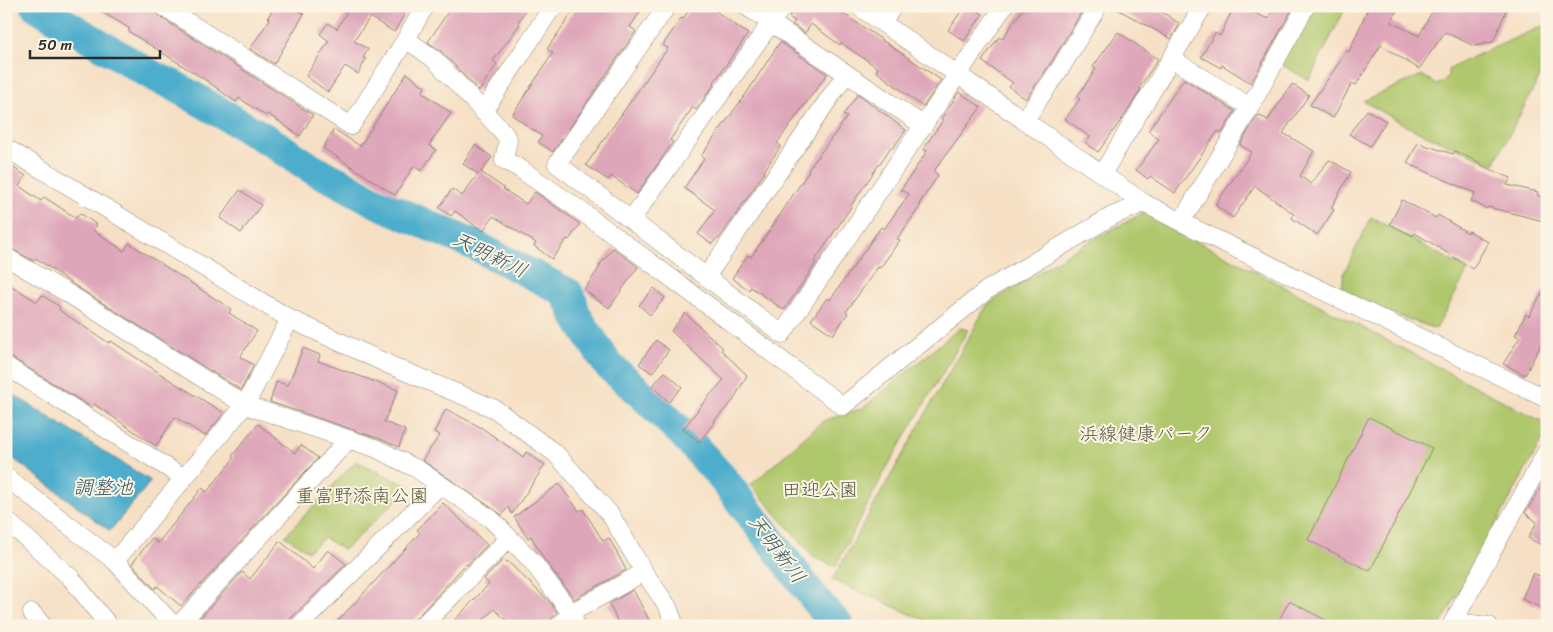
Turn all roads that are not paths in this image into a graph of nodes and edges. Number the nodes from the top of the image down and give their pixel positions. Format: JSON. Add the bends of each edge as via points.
{"nodes":[{"id":1,"x":163,"y":6,"type":"edge"},
{"id":2,"x":425,"y":6,"type":"edge"},
{"id":3,"x":553,"y":6,"type":"edge"},
{"id":4,"x":667,"y":6,"type":"edge"},
{"id":5,"x":746,"y":6,"type":"edge"},
{"id":6,"x":783,"y":6,"type":"edge"},
{"id":7,"x":858,"y":6,"type":"edge"},
{"id":8,"x":894,"y":6,"type":"edge"},
{"id":9,"x":1004,"y":6,"type":"edge"},
{"id":10,"x":1098,"y":6,"type":"edge"},
{"id":11,"x":1203,"y":6,"type":"edge"},
{"id":12,"x":1306,"y":6,"type":"edge"},
{"id":13,"x":882,"y":22,"type":"junction"},
{"id":14,"x":772,"y":24,"type":"junction"},
{"id":15,"x":406,"y":38,"type":"junction"},
{"id":16,"x":1172,"y":59,"type":"junction"},
{"id":17,"x":846,"y":74,"type":"junction"},
{"id":18,"x":958,"y":76,"type":"junction"},
{"id":19,"x":1250,"y":108,"type":"junction"},
{"id":20,"x":483,"y":112,"type":"junction"},
{"id":21,"x":1024,"y":121,"type":"junction"},
{"id":22,"x":924,"y":126,"type":"junction"},
{"id":23,"x":6,"y":149,"type":"edge"},
{"id":24,"x":1102,"y":174,"type":"junction"},
{"id":25,"x":1144,"y":203,"type":"junction"},
{"id":26,"x":631,"y":220,"type":"junction"},
{"id":27,"x":1181,"y":222,"type":"junction"},
{"id":28,"x":6,"y":257,"type":"edge"},
{"id":29,"x":706,"y":277,"type":"junction"},
{"id":30,"x":290,"y":319,"type":"junction"},
{"id":31,"x":6,"y":366,"type":"edge"},
{"id":32,"x":1547,"y":399,"type":"edge"},
{"id":33,"x":244,"y":405,"type":"junction"},
{"id":34,"x":348,"y":440,"type":"junction"},
{"id":35,"x":1547,"y":451,"type":"edge"},
{"id":36,"x":6,"y":477,"type":"edge"},
{"id":37,"x":184,"y":478,"type":"junction"},
{"id":38,"x":440,"y":485,"type":"junction"},
{"id":39,"x":6,"y":520,"type":"edge"},
{"id":40,"x":509,"y":538,"type":"junction"},
{"id":41,"x":115,"y":561,"type":"junction"},
{"id":42,"x":644,"y":572,"type":"junction"},
{"id":43,"x":569,"y":622,"type":"edge"},
{"id":44,"x":1452,"y":624,"type":"edge"},
{"id":45,"x":109,"y":626,"type":"edge"},
{"id":46,"x":174,"y":626,"type":"edge"},
{"id":47,"x":178,"y":626,"type":"edge"},
{"id":48,"x":299,"y":626,"type":"edge"},
{"id":49,"x":422,"y":626,"type":"edge"},
{"id":50,"x":675,"y":626,"type":"edge"},
{"id":51,"x":1489,"y":626,"type":"edge"}],
"edges":[{"from":1,"to":15,"type":"street","via":[[351,126]]},
{"from":2,"to":15,"type":"street"},
{"from":3,"to":20,"type":"street"},
{"from":4,"to":26,"type":"street","via":[[557,164]]},
{"from":5,"to":14,"type":"street"},
{"from":6,"to":14,"type":"street"},
{"from":7,"to":13,"type":"street"},
{"from":8,"to":13,"type":"street"},
{"from":9,"to":18,"type":"street"},
{"from":10,"to":21,"type":"street"},
{"from":11,"to":16,"type":"street"},
{"from":12,"to":19,"type":"street"},
{"from":13,"to":18,"type":"street"},
{"from":14,"to":17,"type":"street"},
{"from":14,"to":26,"type":"street"},
{"from":15,"to":20,"type":"street","via":[[434,59]]},
{"from":16,"to":19,"type":"street"},
{"from":16,"to":24,"type":"street"},
{"from":17,"to":22,"type":"street"},
{"from":17,"to":29,"type":"street"},
{"from":18,"to":21,"type":"street"},
{"from":18,"to":22,"type":"street"},
{"from":19,"to":27,"type":"street"},
{"from":20,"to":25,"type":"street","via":[[508,140],[504,160],[584,213],[843,406],[987,290],[1112,216]]},
{"from":21,"to":24,"type":"street"},
{"from":22,"to":29,"type":"street","via":[[782,334]]},
{"from":23,"to":30,"type":"street"},
{"from":24,"to":25,"type":"street"},
{"from":25,"to":27,"type":"street"},
{"from":26,"to":29,"type":"street"},
{"from":27,"to":32,"type":"street"},
{"from":28,"to":33,"type":"street"},
{"from":30,"to":33,"type":"street"},
{"from":30,"to":42,"type":"street","via":[[494,409],[556,454],[610,514]]},
{"from":31,"to":37,"type":"street"},
{"from":33,"to":34,"type":"street"},
{"from":33,"to":37,"type":"street"},
{"from":34,"to":38,"type":"street","via":[[409,465]]},
{"from":34,"to":47,"type":"street"},
{"from":35,"to":44,"type":"street"},
{"from":36,"to":41,"type":"street"},
{"from":37,"to":41,"type":"street"},
{"from":38,"to":40,"type":"street","via":[[492,520]]},
{"from":38,"to":48,"type":"street"},
{"from":39,"to":45,"type":"street","via":[[71,578]]},
{"from":40,"to":43,"type":"street","via":[[532,561]]},
{"from":40,"to":49,"type":"street"},
{"from":41,"to":46,"type":"street"},
{"from":42,"to":43,"type":"street"},
{"from":42,"to":50,"type":"street","via":[[668,608]]},
{"from":44,"to":51,"type":"street"}]}
